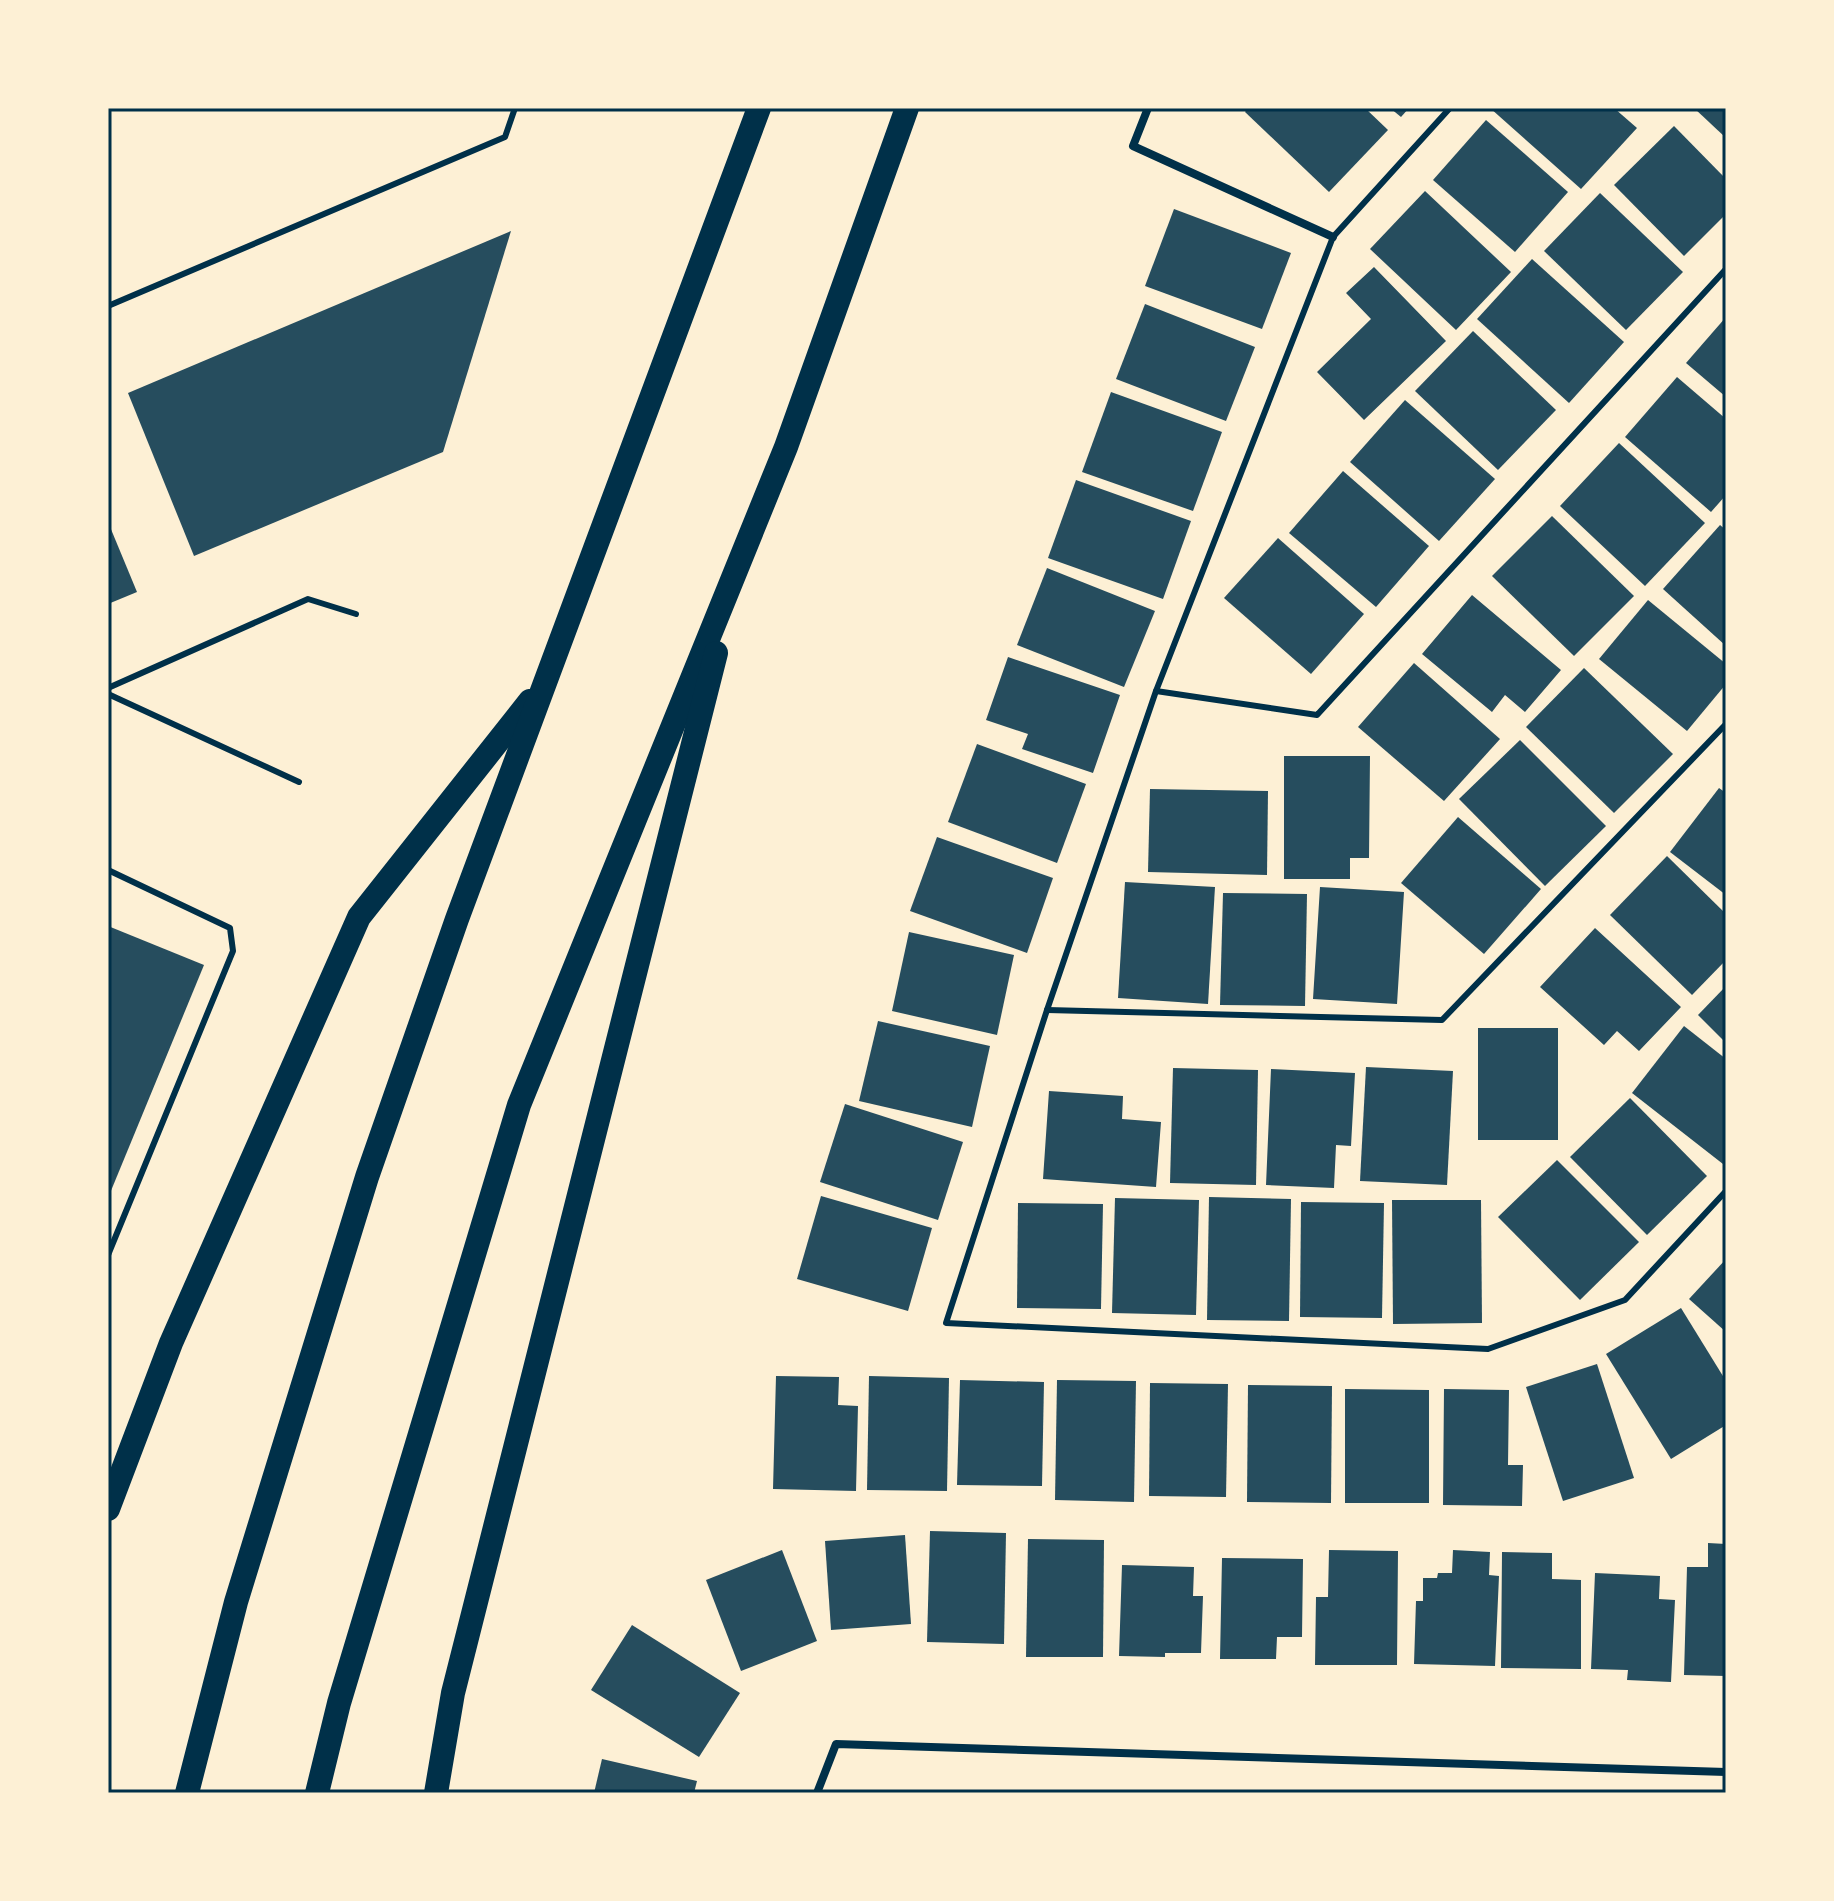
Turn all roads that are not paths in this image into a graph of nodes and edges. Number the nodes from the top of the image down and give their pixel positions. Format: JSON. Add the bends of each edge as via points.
{"nodes":[{"id":1,"x":515,"y":108,"type":"edge"},
{"id":2,"x":759,"y":108,"type":"edge"},
{"id":3,"x":907,"y":108,"type":"edge"},
{"id":4,"x":1148,"y":108,"type":"edge"},
{"id":5,"x":1450,"y":108,"type":"edge"},
{"id":6,"x":1333,"y":237,"type":"junction"},
{"id":7,"x":1726,"y":269,"type":"edge"},
{"id":8,"x":108,"y":306,"type":"edge"},
{"id":9,"x":738,"y":565,"type":"junction"},
{"id":10,"x":356,"y":614,"type":"dead end"},
{"id":11,"x":544,"y":683,"type":"junction"},
{"id":12,"x":108,"y":691,"type":"edge"},
{"id":13,"x":1156,"y":691,"type":"junction"},
{"id":14,"x":1726,"y":724,"type":"edge"},
{"id":15,"x":299,"y":782,"type":"dead end"},
{"id":16,"x":108,"y":870,"type":"edge"},
{"id":17,"x":1047,"y":1010,"type":"junction"},
{"id":18,"x":1726,"y":1191,"type":"edge"},
{"id":19,"x":108,"y":1255,"type":"edge"},
{"id":20,"x":108,"y":1509,"type":"edge"},
{"id":21,"x":1726,"y":1772,"type":"edge"},
{"id":22,"x":187,"y":1793,"type":"edge"},
{"id":23,"x":317,"y":1793,"type":"edge"},
{"id":24,"x":436,"y":1793,"type":"edge"},
{"id":25,"x":817,"y":1793,"type":"edge"}],
"edges":[{"from":1,"to":8,"type":"lane","via":[[505,137]]},
{"from":2,"to":11,"type":"highway"},
{"from":3,"to":9,"type":"highway","via":[[786,447]]},
{"from":4,"to":6,"type":"street","via":[[1133,146]]},
{"from":5,"to":6,"type":"lane"},
{"from":6,"to":13,"type":"lane"},
{"from":7,"to":13,"type":"lane","via":[[1317,715]]},
{"from":9,"to":23,"type":"highway","via":[[519,1105],[343,1688]]},
{"from":9,"to":24,"type":"highway","via":[[453,1693]]},
{"from":10,"to":12,"type":"lane","via":[[308,599]]},
{"from":11,"to":20,"type":"highway","via":[[359,917],[171,1343]]},
{"from":11,"to":22,"type":"highway","via":[[367,1177],[236,1602]]},
{"from":12,"to":15,"type":"lane"},
{"from":13,"to":17,"type":"lane"},
{"from":14,"to":17,"type":"lane","via":[[1442,1020]]},
{"from":16,"to":19,"type":"lane","via":[[230,928],[233,951]]},
{"from":17,"to":18,"type":"lane","via":[[946,1323],[1488,1349],[1625,1300]]},
{"from":21,"to":25,"type":"street","via":[[836,1744]]}]}
